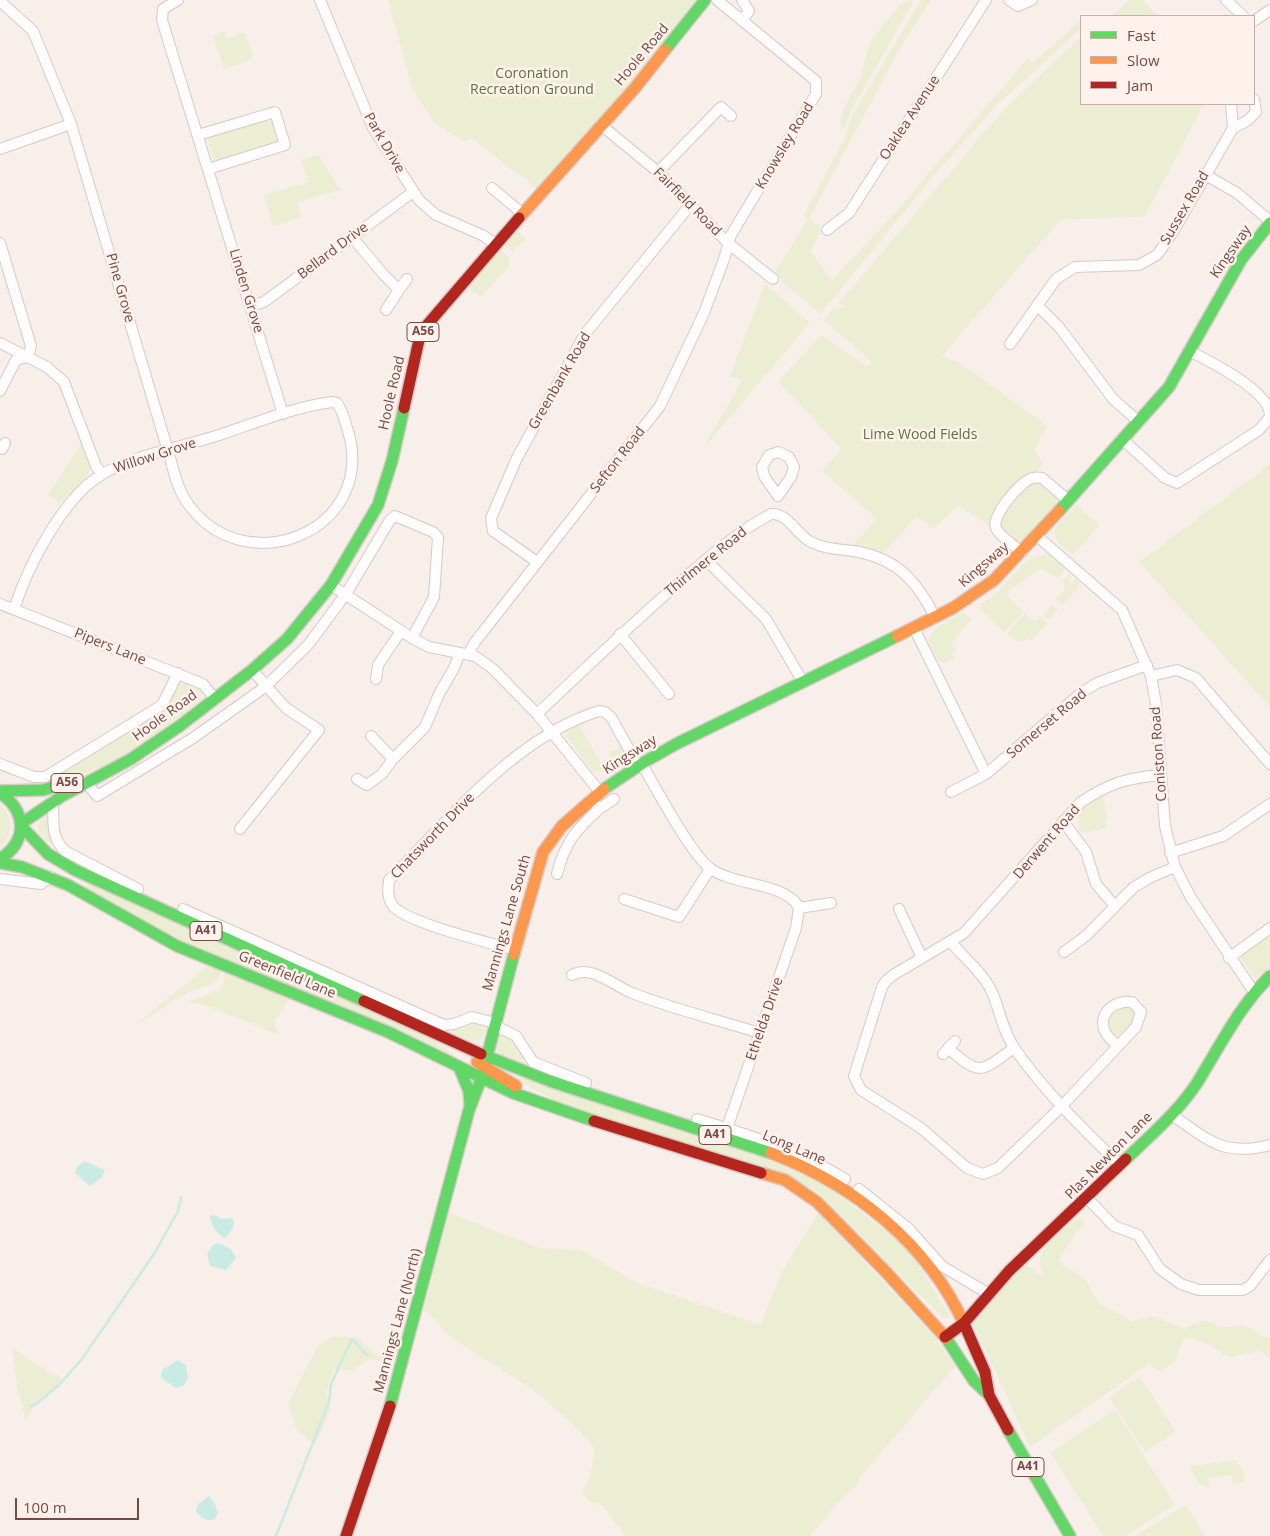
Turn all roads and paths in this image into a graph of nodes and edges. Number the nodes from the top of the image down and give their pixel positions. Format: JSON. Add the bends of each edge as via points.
{"nodes":[{"id":1,"x":178,"y":0,"type":"edge"},
{"id":2,"x":320,"y":0,"type":"edge"},
{"id":3,"x":705,"y":0,"type":"edge"},
{"id":4,"x":717,"y":0,"type":"edge"},
{"id":5,"x":742,"y":0,"type":"edge"},
{"id":6,"x":986,"y":0,"type":"edge"},
{"id":7,"x":1009,"y":0,"type":"edge"},
{"id":8,"x":1032,"y":0,"type":"edge"},
{"id":9,"x":1226,"y":0,"type":"edge"},
{"id":10,"x":0,"y":1,"type":"edge"},
{"id":11,"x":1270,"y":10,"type":"edge"},
{"id":12,"x":1242,"y":15,"type":"edge"},
{"id":13,"x":1255,"y":20,"type":"edge"},
{"id":14,"x":742,"y":21,"type":"junction"},
{"id":15,"x":1231,"y":105,"type":"edge"},
{"id":16,"x":1255,"y":105,"type":"edge"},
{"id":17,"x":731,"y":116,"type":"dead end"},
{"id":18,"x":71,"y":124,"type":"junction"},
{"id":19,"x":601,"y":125,"type":"junction"},
{"id":20,"x":1233,"y":128,"type":"junction"},
{"id":21,"x":198,"y":135,"type":"junction"},
{"id":22,"x":0,"y":149,"type":"edge"},
{"id":23,"x":208,"y":169,"type":"junction"},
{"id":24,"x":658,"y":172,"type":"junction"},
{"id":25,"x":1204,"y":174,"type":"junction"},
{"id":26,"x":492,"y":188,"type":"dead end"},
{"id":27,"x":413,"y":192,"type":"junction"},
{"id":28,"x":691,"y":204,"type":"junction"},
{"id":29,"x":523,"y":214,"type":"junction"},
{"id":30,"x":1270,"y":222,"type":"edge"},
{"id":31,"x":827,"y":230,"type":"dead end"},
{"id":32,"x":352,"y":237,"type":"junction"},
{"id":33,"x":0,"y":243,"type":"edge"},
{"id":34,"x":728,"y":243,"type":"junction"},
{"id":35,"x":496,"y":244,"type":"junction"},
{"id":36,"x":407,"y":279,"type":"dead end"},
{"id":37,"x":773,"y":279,"type":"dead end"},
{"id":38,"x":399,"y":290,"type":"junction"},
{"id":39,"x":1037,"y":305,"type":"junction"},
{"id":40,"x":250,"y":306,"type":"junction"},
{"id":41,"x":386,"y":310,"type":"dead end"},
{"id":42,"x":0,"y":343,"type":"edge"},
{"id":43,"x":1010,"y":344,"type":"dead end"},
{"id":44,"x":1190,"y":351,"type":"junction"},
{"id":45,"x":28,"y":358,"type":"junction"},
{"id":46,"x":0,"y":391,"type":"edge"},
{"id":47,"x":337,"y":403,"type":"joint"},
{"id":48,"x":283,"y":414,"type":"junction"},
{"id":49,"x":1270,"y":416,"type":"edge"},
{"id":50,"x":1139,"y":422,"type":"junction"},
{"id":51,"x":1122,"y":439,"type":"junction"},
{"id":52,"x":168,"y":451,"type":"junction"},
{"id":53,"x":102,"y":474,"type":"junction"},
{"id":54,"x":778,"y":496,"type":"dead end"},
{"id":55,"x":1068,"y":500,"type":"junction"},
{"id":56,"x":780,"y":515,"type":"junction"},
{"id":57,"x":1037,"y":536,"type":"junction"},
{"id":58,"x":1022,"y":552,"type":"junction"},
{"id":59,"x":706,"y":560,"type":"junction"},
{"id":60,"x":537,"y":562,"type":"junction"},
{"id":61,"x":331,"y":585,"type":"junction"},
{"id":62,"x":346,"y":594,"type":"junction"},
{"id":63,"x":0,"y":604,"type":"edge"},
{"id":64,"x":14,"y":609,"type":"junction"},
{"id":65,"x":935,"y":617,"type":"junction"},
{"id":66,"x":914,"y":628,"type":"junction"},
{"id":67,"x":402,"y":631,"type":"junction"},
{"id":68,"x":620,"y":634,"type":"junction"},
{"id":69,"x":412,"y":638,"type":"junction"},
{"id":70,"x":464,"y":654,"type":"junction"},
{"id":71,"x":1147,"y":665,"type":"junction"},
{"id":72,"x":252,"y":670,"type":"junction"},
{"id":73,"x":178,"y":673,"type":"junction"},
{"id":74,"x":1151,"y":676,"type":"junction"},
{"id":75,"x":376,"y":679,"type":"dead end"},
{"id":76,"x":803,"y":682,"type":"junction"},
{"id":77,"x":265,"y":687,"type":"junction"},
{"id":78,"x":669,"y":694,"type":"dead end"},
{"id":79,"x":215,"y":699,"type":"junction"},
{"id":80,"x":537,"y":714,"type":"junction"},
{"id":81,"x":554,"y":732,"type":"junction"},
{"id":82,"x":371,"y":736,"type":"dead end"},
{"id":83,"x":130,"y":759,"type":"junction"},
{"id":84,"x":393,"y":759,"type":"junction"},
{"id":85,"x":0,"y":764,"type":"edge"},
{"id":86,"x":1270,"y":764,"type":"edge"},
{"id":87,"x":640,"y":765,"type":"junction"},
{"id":88,"x":986,"y":774,"type":"junction"},
{"id":89,"x":1161,"y":775,"type":"junction"},
{"id":90,"x":357,"y":779,"type":"dead end"},
{"id":91,"x":86,"y":782,"type":"junction"},
{"id":92,"x":0,"y":792,"type":"edge"},
{"id":93,"x":951,"y":792,"type":"dead end"},
{"id":94,"x":596,"y":796,"type":"junction"},
{"id":95,"x":614,"y":799,"type":"dead end"},
{"id":96,"x":53,"y":801,"type":"junction"},
{"id":97,"x":1270,"y":804,"type":"edge"},
{"id":98,"x":599,"y":809,"type":"junction"},
{"id":99,"x":1064,"y":822,"type":"junction"},
{"id":100,"x":22,"y":825,"type":"junction"},
{"id":101,"x":240,"y":829,"type":"dead end"},
{"id":102,"x":1170,"y":853,"type":"junction"},
{"id":103,"x":0,"y":861,"type":"edge"},
{"id":104,"x":1175,"y":867,"type":"junction"},
{"id":105,"x":556,"y":868,"type":"dead end"},
{"id":106,"x":710,"y":869,"type":"junction"},
{"id":107,"x":50,"y":877,"type":"junction"},
{"id":108,"x":0,"y":879,"type":"edge"},
{"id":109,"x":624,"y":899,"type":"dead end"},
{"id":110,"x":831,"y":903,"type":"dead end"},
{"id":111,"x":1115,"y":906,"type":"junction"},
{"id":112,"x":799,"y":908,"type":"junction"},
{"id":113,"x":899,"y":909,"type":"dead end"},
{"id":114,"x":1270,"y":928,"type":"edge"},
{"id":115,"x":950,"y":942,"type":"junction"},
{"id":116,"x":515,"y":950,"type":"junction"},
{"id":117,"x":1064,"y":952,"type":"dead end"},
{"id":118,"x":922,"y":958,"type":"junction"},
{"id":119,"x":1229,"y":958,"type":"junction"},
{"id":120,"x":572,"y":975,"type":"dead end"},
{"id":121,"x":1270,"y":976,"type":"edge"},
{"id":122,"x":1254,"y":992,"type":"junction"},
{"id":123,"x":494,"y":1024,"type":"junction"},
{"id":124,"x":760,"y":1033,"type":"junction"},
{"id":125,"x":1118,"y":1045,"type":"dead end"},
{"id":126,"x":949,"y":1048,"type":"dead end"},
{"id":127,"x":1014,"y":1048,"type":"junction"},
{"id":128,"x":485,"y":1061,"type":"junction"},
{"id":129,"x":459,"y":1067,"type":"junction"},
{"id":130,"x":482,"y":1079,"type":"junction"},
{"id":131,"x":1061,"y":1107,"type":"junction"},
{"id":132,"x":551,"y":1108,"type":"junction"},
{"id":133,"x":469,"y":1110,"type":"junction"},
{"id":134,"x":1172,"y":1115,"type":"junction"},
{"id":135,"x":727,"y":1128,"type":"junction"},
{"id":136,"x":1270,"y":1145,"type":"edge"},
{"id":137,"x":1120,"y":1165,"type":"junction"},
{"id":138,"x":1088,"y":1198,"type":"junction"},
{"id":139,"x":1270,"y":1260,"type":"edge"},
{"id":140,"x":990,"y":1294,"type":"junction"},
{"id":141,"x":964,"y":1323,"type":"junction"},
{"id":142,"x":945,"y":1338,"type":"junction"},
{"id":143,"x":990,"y":1396,"type":"junction"},
{"id":144,"x":346,"y":1536,"type":"edge"},
{"id":145,"x":1070,"y":1536,"type":"edge"}],
"edges":[{"from":1,"to":21,"type":"street","name":"Linden Grove","via":[[166,6],[162,16]]},
{"from":2,"to":27,"type":"street","name":"Park Drive","via":[[370,122]]},
{"from":3,"to":19,"type":"main road","name":"Hoole Road","number":"A56","via":[[660,58]]},
{"from":4,"to":14,"type":"street","name":"Knowsley Road"},
{"from":5,"to":14,"type":"street","via":[[749,11]]},
{"from":6,"to":31,"type":"street","name":"Oaklea Avenue","via":[[849,213]]},
{"from":7,"to":8,"type":"street","via":[[1018,6]]},
{"from":9,"to":12,"type":"street"},
{"from":10,"to":18,"type":"street","name":"Pine Grove","via":[[33,31]]},
{"from":11,"to":13,"type":"street"},
{"from":14,"to":34,"type":"street","name":"Knowsley Road","via":[[816,81],[816,94]]},
{"from":15,"to":20,"type":"street"},
{"from":16,"to":20,"type":"street","name":"Sussex Road","via":[[1256,112]]},
{"from":17,"to":24,"type":"street","via":[[721,107]]},
{"from":18,"to":22,"type":"street"},
{"from":18,"to":52,"type":"street","name":"Pine Grove"},
{"from":19,"to":24,"type":"street","name":"Fairfield Road"},
{"from":19,"to":29,"type":"main road","name":"Hoole Road","number":"A56"},
{"from":20,"to":25,"type":"street","name":"Sussex Road"},
{"from":21,"to":23,"type":"street","name":"Linden Grove"},
{"from":21,"to":23,"type":"street","via":[[275,112],[285,145]]},
{"from":23,"to":40,"type":"street","name":"Linden Grove"},
{"from":24,"to":28,"type":"street","name":"Fairfield Road"},
{"from":25,"to":30,"type":"street","via":[[1237,193]]},
{"from":25,"to":39,"type":"street","name":"Sussex Road","via":[[1157,255],[1140,265],[1075,267],[1056,279]]},
{"from":26,"to":29,"type":"street"},
{"from":27,"to":32,"type":"street","name":"Bellard Drive"},
{"from":27,"to":35,"type":"street","name":"Park Drive","via":[[432,212]]},
{"from":28,"to":34,"type":"street","name":"Fairfield Road"},
{"from":28,"to":60,"type":"street","name":"Greenbank Road","via":[[585,334],[517,458],[490,518],[493,531]]},
{"from":29,"to":35,"type":"main road","name":"Hoole Road","number":"A56"},
{"from":30,"to":44,"type":"main road","name":"Kingsway","via":[[1241,260]]},
{"from":32,"to":38,"type":"street"},
{"from":32,"to":40,"type":"street","name":"Bellard Drive","via":[[264,302]]},
{"from":33,"to":45,"type":"street","via":[[31,346]]},
{"from":34,"to":37,"type":"street","name":"Fairfield Road"},
{"from":34,"to":60,"type":"street","name":"Sefton Road","via":[[704,313],[660,406]]},
{"from":35,"to":61,"type":"main road","name":"Hoole Road","number":"A56","via":[[423,331],[392,461],[378,505]]},
{"from":36,"to":38,"type":"street"},
{"from":38,"to":41,"type":"street"},
{"from":39,"to":43,"type":"street","name":"Sussex Road"},
{"from":39,"to":50,"type":"street","via":[[1059,327],[1113,399]]},
{"from":40,"to":48,"type":"street","name":"Linden Grove"},
{"from":42,"to":45,"type":"street"},
{"from":44,"to":49,"type":"street","via":[[1241,380],[1269,406]]},
{"from":44,"to":50,"type":"main road","name":"Kingsway","via":[[1169,387]]},
{"from":45,"to":46,"type":"street","via":[[16,360]]},
{"from":45,"to":53,"type":"street","via":[[47,367],[64,382]]},
{"from":47,"to":48,"type":"street","name":"Willow Grove","via":[[326,402]]},
{"from":47,"to":52,"type":"street","name":"Pine Grove","via":[[351,443],[349,480],[324,520],[306,533],[285,541],[263,543],[238,539],[206,524],[182,494]]},
{"from":48,"to":52,"type":"street","name":"Willow Grove"},
{"from":49,"to":51,"type":"street","via":[[1259,430],[1176,483],[1165,478]]},
{"from":50,"to":51,"type":"main road","name":"Kingsway"},
{"from":51,"to":55,"type":"main road","name":"Kingsway"},
{"from":52,"to":53,"type":"street","name":"Willow Grove"},
{"from":53,"to":64,"type":"street","name":"Willow Grove","via":[[76,495],[59,518],[24,582]]},
{"from":54,"to":56,"type":"street"},
{"from":55,"to":57,"type":"main road","name":"Kingsway"},
{"from":55,"to":58,"type":"street","via":[[1042,478],[1029,480],[1016,492],[996,516],[995,522],[997,530]]},
{"from":56,"to":59,"type":"street","name":"Thirlmere Road","via":[[771,514],[763,518]]},
{"from":56,"to":65,"type":"street","via":[[818,546],[862,553],[894,566],[917,585]]},
{"from":57,"to":58,"type":"main road","name":"Kingsway"},
{"from":57,"to":71,"type":"street","name":"Coniston Road","via":[[1122,610]]},
{"from":58,"to":65,"type":"main road","name":"Kingsway","via":[[980,591]]},
{"from":59,"to":68,"type":"street","name":"Thirlmere Road"},
{"from":59,"to":76,"type":"street","via":[[766,619]]},
{"from":60,"to":70,"type":"street","name":"Sefton Road"},
{"from":61,"to":62,"type":"street"},
{"from":61,"to":72,"type":"main road","name":"Hoole Road","number":"A56","via":[[287,639]]},
{"from":62,"to":67,"type":"street"},
{"from":62,"to":69,"type":"street","via":[[395,516],[433,532],[438,538],[434,598]]},
{"from":62,"to":77,"type":"street","via":[[308,645]]},
{"from":63,"to":64,"type":"street","name":"Pipers Lane"},
{"from":64,"to":73,"type":"street","name":"Pipers Lane"},
{"from":65,"to":66,"type":"main road","name":"Kingsway"},
{"from":66,"to":76,"type":"main road","name":"Kingsway"},
{"from":66,"to":88,"type":"street"},
{"from":67,"to":69,"type":"street"},
{"from":67,"to":75,"type":"street","via":[[378,665]]},
{"from":68,"to":78,"type":"street"},
{"from":68,"to":80,"type":"street","name":"Thirlmere Road"},
{"from":69,"to":70,"type":"street","via":[[429,647]]},
{"from":70,"to":80,"type":"street","via":[[481,659],[493,668]]},
{"from":70,"to":84,"type":"street","name":"Sefton Road","via":[[439,694],[425,727]]},
{"from":71,"to":74,"type":"street","name":"Coniston Road"},
{"from":71,"to":88,"type":"street","name":"Somerset Road","via":[[1114,676],[1081,693]]},
{"from":72,"to":77,"type":"street"},
{"from":72,"to":79,"type":"main road","name":"Hoole Road","number":"A56"},
{"from":73,"to":79,"type":"street","name":"Pipers Lane","via":[[203,684]]},
{"from":73,"to":85,"type":"street","via":[[162,705],[45,777],[34,778]]},
{"from":74,"to":86,"type":"street","via":[[1176,670],[1196,678]]},
{"from":74,"to":89,"type":"street","name":"Coniston Road"},
{"from":76,"to":87,"type":"main road","name":"Kingsway"},
{"from":77,"to":91,"type":"street","via":[[193,738],[97,796]]},
{"from":77,"to":101,"type":"street","via":[[286,708],[322,727]]},
{"from":79,"to":83,"type":"main road","name":"Hoole Road","number":"A56"},
{"from":80,"to":81,"type":"street"},
{"from":81,"to":87,"type":"street","name":"Chatsworth Drive","via":[[594,712],[603,711],[611,717]]},
{"from":81,"to":94,"type":"street"},
{"from":81,"to":116,"type":"street","name":"Chatsworth Drive","via":[[504,764],[389,880],[390,900],[401,912],[447,931]]},
{"from":82,"to":84,"type":"street"},
{"from":83,"to":91,"type":"main road","name":"Hoole Road","number":"A56"},
{"from":83,"to":92,"type":"main road","name":"Hoole Road","number":"A56","via":[[43,790]]},
{"from":84,"to":90,"type":"street","name":"Sefton Road","via":[[382,774],[367,785]]},
{"from":87,"to":94,"type":"main road","name":"Kingsway"},
{"from":87,"to":106,"type":"street","via":[[700,859]]},
{"from":88,"to":93,"type":"street","name":"Somerset Road"},
{"from":89,"to":99,"type":"street","name":"Derwent Road","via":[[1131,778],[1103,788],[1082,802]]},
{"from":89,"to":102,"type":"street","name":"Coniston Road"},
{"from":91,"to":96,"type":"main road","name":"Hoole Road","number":"A56"},
{"from":92,"to":100,"type":"main road","name":"Greenfield Lane","via":[[14,803]]},
{"from":94,"to":98,"type":"street"},
{"from":94,"to":116,"type":"main road","name":"Mannings Lane South","via":[[562,824],[542,852]]},
{"from":95,"to":98,"type":"street"},
{"from":96,"to":100,"type":"main road","name":"Hoole Road","number":"A56"},
{"from":96,"to":123,"type":"street","name":"Greenfield Lane","via":[[56,843],[65,851],[139,889],[444,1025],[472,1017]]},
{"from":97,"to":102,"type":"street","via":[[1223,836]]},
{"from":98,"to":105,"type":"street","via":[[575,831]]},
{"from":99,"to":111,"type":"street","via":[[1086,852],[1096,884]]},
{"from":99,"to":115,"type":"street","name":"Derwent Road","via":[[1002,893]]},
{"from":100,"to":103,"type":"main road","via":[[20,839],[14,849]]},
{"from":100,"to":128,"type":"main road","name":"Greenfield Lane","number":"A41","via":[[48,854],[75,870],[401,1017]]},
{"from":102,"to":104,"type":"street","name":"Coniston Road"},
{"from":103,"to":107,"type":"main road","name":"Greenfield Lane","number":"A41"},
{"from":104,"to":111,"type":"street","via":[[1141,882]]},
{"from":104,"to":119,"type":"street","name":"Coniston Road","via":[[1190,898]]},
{"from":106,"to":109,"type":"street","via":[[680,917]]},
{"from":106,"to":112,"type":"street","via":[[727,878],[787,894]]},
{"from":107,"to":108,"type":"street","via":[[41,884]]},
{"from":107,"to":129,"type":"main road","name":"Greenfield Lane","number":"A41","via":[[180,947],[387,1032]]},
{"from":110,"to":112,"type":"street"},
{"from":111,"to":117,"type":"street","via":[[1087,935]]},
{"from":112,"to":124,"type":"street","name":"Ethelda Drive","via":[[796,928]]},
{"from":113,"to":118,"type":"street"},
{"from":114,"to":119,"type":"street"},
{"from":115,"to":118,"type":"street","name":"Derwent Road"},
{"from":115,"to":127,"type":"street","via":[[983,978]]},
{"from":116,"to":123,"type":"main road","name":"Mannings Lane South"},
{"from":118,"to":131,"type":"street","name":"Derwent Road","via":[[893,975],[882,987],[855,1068],[854,1076],[862,1090],[921,1128],[967,1168],[983,1174],[998,1168]]},
{"from":119,"to":122,"type":"street","name":"Coniston Road"},
{"from":120,"to":124,"type":"street","via":[[585,972],[595,975],[631,993]]},
{"from":121,"to":122,"type":"main road","name":"Plas Newton Lane"},
{"from":122,"to":134,"type":"main road","name":"Plas Newton Lane","via":[[1196,1084]]},
{"from":123,"to":128,"type":"main road","name":"Mannings Lane South"},
{"from":123,"to":135,"type":"street","name":"Long Lane","via":[[516,1036],[539,1066]]},
{"from":124,"to":135,"type":"street","name":"Ethelda Drive"},
{"from":125,"to":131,"type":"street","name":"Derwent Road"},
{"from":126,"to":127,"type":"street","via":[[968,1066],[978,1069],[987,1067]]},
{"from":127,"to":131,"type":"street"},
{"from":128,"to":130,"type":"main road","name":"Mannings Lane (North)"},
{"from":128,"to":132,"type":"main road"},
{"from":128,"to":141,"type":"main road","name":"Long Lane","number":"A41","via":[[770,1152],[831,1181],[903,1236],[937,1278]]},
{"from":129,"to":130,"type":"main road","name":"Greenfield Lane","number":"A41"},
{"from":129,"to":133,"type":"main road","name":"Mannings Lane (North)","via":[[469,1092]]},
{"from":130,"to":132,"type":"main road","name":"Long Lane","number":"A41"},
{"from":130,"to":133,"type":"main road","name":"Mannings Lane (North)"},
{"from":131,"to":137,"type":"street"},
{"from":132,"to":142,"type":"main road","name":"Long Lane","number":"A41","via":[[786,1180],[817,1202]]},
{"from":133,"to":144,"type":"main road","name":"Mannings Lane (North)","via":[[396,1390]]},
{"from":134,"to":136,"type":"street","via":[[1214,1144],[1231,1150]]},
{"from":134,"to":137,"type":"main road","name":"Plas Newton Lane"},
{"from":135,"to":140,"type":"street","name":"Long Lane","via":[[788,1148],[820,1163],[850,1182],[909,1229],[942,1266]]},
{"from":137,"to":138,"type":"main road","name":"Plas Newton Lane"},
{"from":138,"to":139,"type":"street","via":[[1114,1226],[1138,1235],[1160,1269],[1180,1284],[1199,1290],[1243,1290],[1250,1286]]},
{"from":138,"to":140,"type":"main road","name":"Plas Newton Lane","via":[[1009,1271]]},
{"from":140,"to":141,"type":"main road","name":"Plas Newton Lane"},
{"from":141,"to":142,"type":"main road","name":"Plas Newton Lane"},
{"from":141,"to":143,"type":"main road","name":"Long Lane","number":"A41","via":[[985,1372]]},
{"from":142,"to":143,"type":"main road","name":"Long Lane","number":"A41","via":[[974,1381]]},
{"from":143,"to":145,"type":"main road","name":"Long Lane","number":"A41","via":[[1035,1480]]}]}
